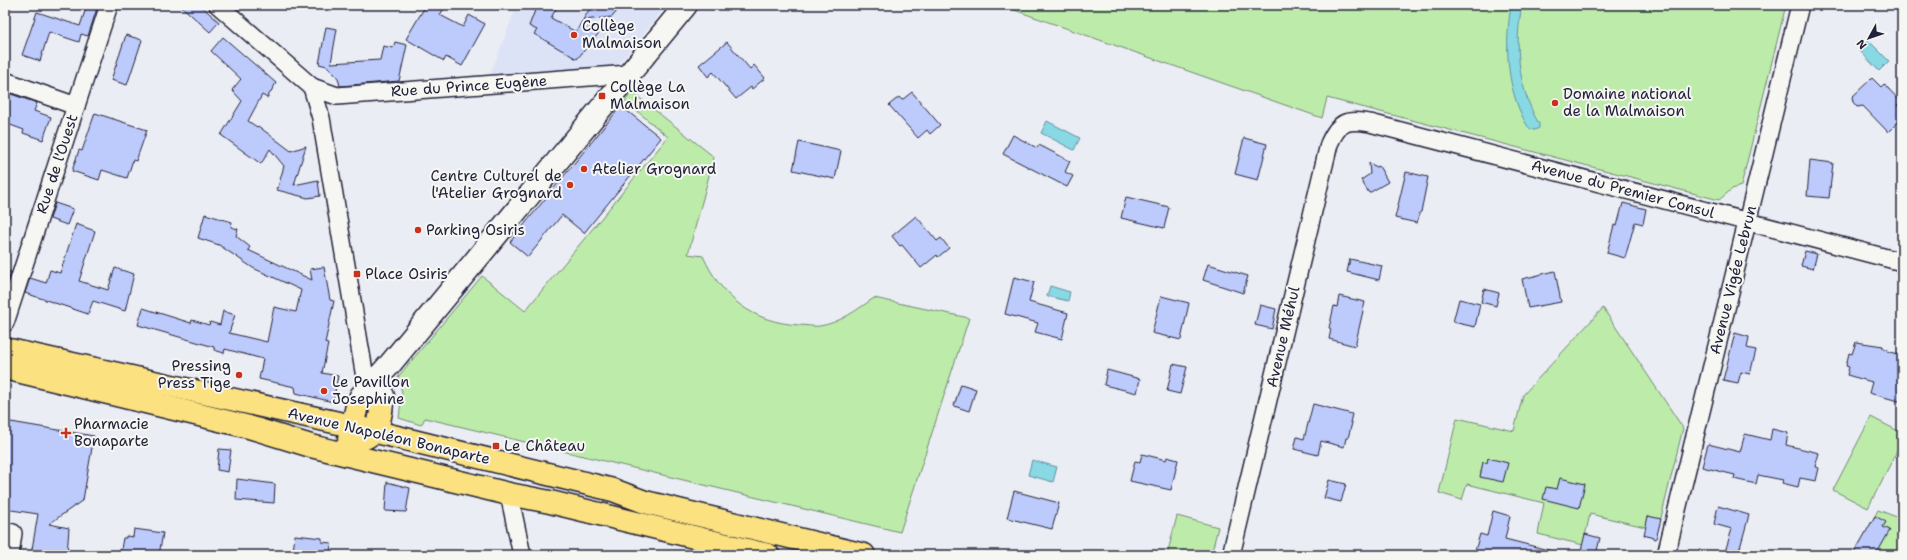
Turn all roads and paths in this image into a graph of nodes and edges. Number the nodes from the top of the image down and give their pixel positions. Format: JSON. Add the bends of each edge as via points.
{"nodes":[{"id":1,"x":109,"y":5,"type":"edge"},
{"id":2,"x":218,"y":5,"type":"edge"},
{"id":3,"x":686,"y":5,"type":"edge"},
{"id":4,"x":1800,"y":5,"type":"edge"},
{"id":5,"x":629,"y":74,"type":"junction"},
{"id":6,"x":5,"y":81,"type":"edge"},
{"id":7,"x":312,"y":87,"type":"junction"},
{"id":8,"x":76,"y":106,"type":"junction"},
{"id":9,"x":1343,"y":123,"type":"joint"},
{"id":10,"x":1747,"y":222,"type":"junction"},
{"id":11,"x":1902,"y":262,"type":"edge"},
{"id":12,"x":5,"y":323,"type":"edge"},
{"id":13,"x":5,"y":349,"type":"edge"},
{"id":14,"x":5,"y":368,"type":"edge"},
{"id":15,"x":381,"y":411,"type":"joint"},
{"id":16,"x":358,"y":416,"type":"junction"},
{"id":17,"x":375,"y":432,"type":"junction"},
{"id":18,"x":503,"y":463,"type":"junction"},
{"id":19,"x":509,"y":494,"type":"junction"},
{"id":20,"x":645,"y":502,"type":"junction"},
{"id":21,"x":5,"y":532,"type":"edge"},
{"id":22,"x":10,"y":555,"type":"edge"},
{"id":23,"x":522,"y":555,"type":"edge"},
{"id":24,"x":768,"y":555,"type":"edge"},
{"id":25,"x":864,"y":555,"type":"edge"},
{"id":26,"x":1232,"y":555,"type":"edge"},
{"id":27,"x":1666,"y":555,"type":"edge"}],
"edges":[{"from":1,"to":8,"type":"street","name":"Rue de l'Ouest"},
{"from":2,"to":7,"type":"street"},
{"from":3,"to":5,"type":"street"},
{"from":4,"to":10,"type":"street","name":"Avenue Vigée Lebrun"},
{"from":5,"to":7,"type":"street","name":"Rue du Prince Eugène","via":[[337,96]]},
{"from":5,"to":16,"type":"street"},
{"from":6,"to":8,"type":"street"},
{"from":7,"to":16,"type":"street","via":[[321,118]]},
{"from":8,"to":12,"type":"street","name":"Rue de l'Ouest"},
{"from":9,"to":10,"type":"street","name":"Avenue du Premier Consul","via":[[1370,123]]},
{"from":9,"to":26,"type":"street","name":"Avenue Méhul","via":[[1334,131],[1329,144]]},
{"from":10,"to":11,"type":"street","name":"Avenue du Premier Consul"},
{"from":10,"to":27,"type":"street","name":"Avenue Vigée Lebrun"},
{"from":13,"to":16,"type":"main road","name":"Avenue Napoléon Bonaparte"},
{"from":14,"to":16,"type":"main road","name":"Avenue Napoléon Bonaparte","via":[[249,428]]},
{"from":15,"to":16,"type":"street","via":[[383,396]]},
{"from":15,"to":17,"type":"main road","via":[[379,427]]},
{"from":16,"to":17,"type":"main road","via":[[359,440]]},
{"from":16,"to":19,"type":"main road","name":"Avenue Napoléon Bonaparte"},
{"from":17,"to":18,"type":"main road","name":"Avenue Napoléon Bonaparte"},
{"from":18,"to":19,"type":"main road"},
{"from":18,"to":20,"type":"main road","name":"Avenue Napoléon Bonaparte","via":[[613,490]]},
{"from":19,"to":20,"type":"main road","via":[[525,483],[627,507]]},
{"from":19,"to":23,"type":"street"},
{"from":19,"to":24,"type":"main road","name":"Avenue Napoléon Bonaparte"},
{"from":20,"to":25,"type":"main road","name":"Avenue Napoléon Bonaparte"},
{"from":21,"to":22,"type":"street","via":[[14,533]]}]}
